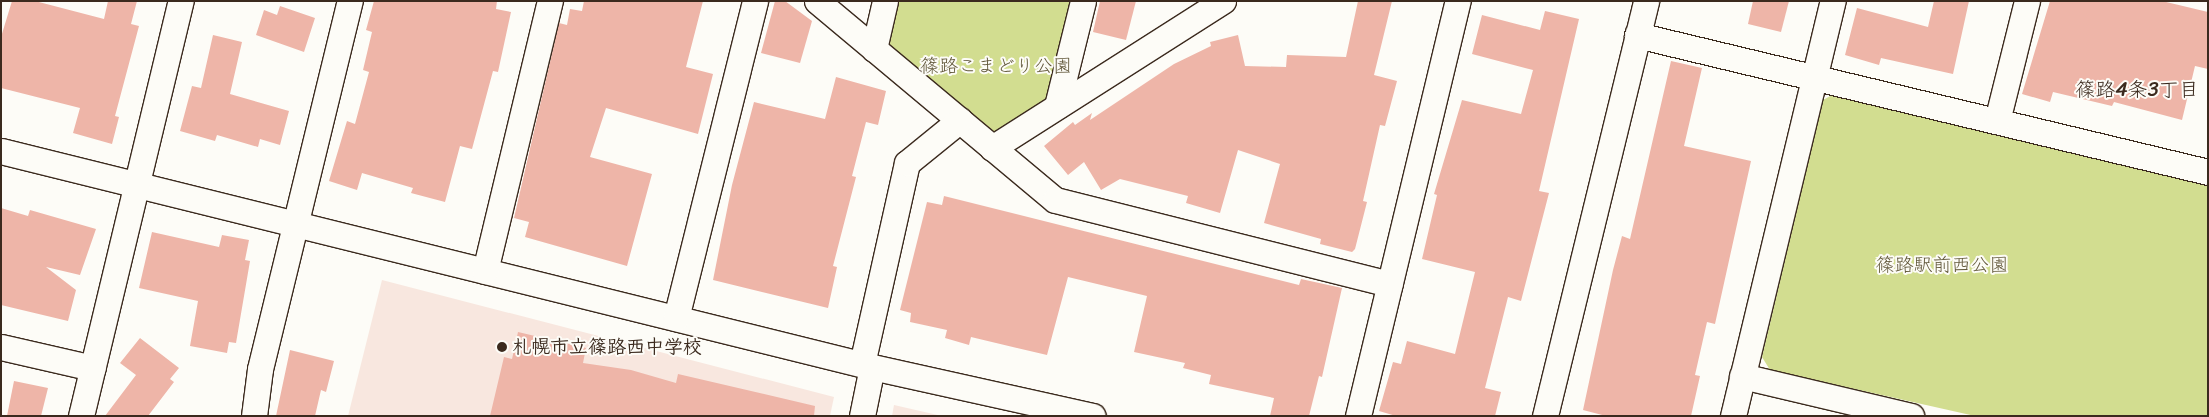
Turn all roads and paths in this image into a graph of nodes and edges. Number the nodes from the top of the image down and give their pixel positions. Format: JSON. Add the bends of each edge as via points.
{"nodes":[{"id":1,"x":182,"y":1,"type":"edge"},
{"id":2,"x":350,"y":1,"type":"edge"},
{"id":3,"x":550,"y":1,"type":"edge"},
{"id":4,"x":755,"y":1,"type":"edge"},
{"id":5,"x":817,"y":1,"type":"edge"},
{"id":6,"x":885,"y":1,"type":"edge"},
{"id":7,"x":1083,"y":1,"type":"edge"},
{"id":8,"x":1222,"y":1,"type":"edge"},
{"id":9,"x":1458,"y":1,"type":"edge"},
{"id":10,"x":1646,"y":1,"type":"edge"},
{"id":11,"x":1833,"y":1,"type":"edge"},
{"id":12,"x":2027,"y":1,"type":"edge"},
{"id":13,"x":1637,"y":35,"type":"junction"},
{"id":14,"x":874,"y":49,"type":"junction"},
{"id":15,"x":1815,"y":78,"type":"junction"},
{"id":16,"x":1057,"y":106,"type":"junction"},
{"id":17,"x":960,"y":120,"type":"junction"},
{"id":18,"x":1996,"y":121,"type":"junction"},
{"id":19,"x":992,"y":148,"type":"junction"},
{"id":20,"x":1,"y":151,"type":"edge"},
{"id":21,"x":2208,"y":172,"type":"edge"},
{"id":22,"x":137,"y":184,"type":"junction"},
{"id":23,"x":295,"y":223,"type":"junction"},
{"id":24,"x":484,"y":271,"type":"junction"},
{"id":25,"x":1390,"y":284,"type":"junction"},
{"id":26,"x":676,"y":318,"type":"junction"},
{"id":27,"x":1,"y":347,"type":"edge"},
{"id":28,"x":867,"y":366,"type":"junction"},
{"id":29,"x":93,"y":368,"type":"junction"},
{"id":30,"x":1742,"y":376,"type":"junction"},
{"id":31,"x":82,"y":416,"type":"edge"},
{"id":32,"x":254,"y":416,"type":"edge"},
{"id":33,"x":862,"y":416,"type":"edge"},
{"id":34,"x":1093,"y":416,"type":"edge"},
{"id":35,"x":1358,"y":416,"type":"edge"},
{"id":36,"x":1545,"y":416,"type":"edge"},
{"id":37,"x":1733,"y":416,"type":"edge"},
{"id":38,"x":1911,"y":416,"type":"edge"}],
"edges":[{"from":1,"to":22,"type":"street"},
{"from":2,"to":23,"type":"street"},
{"from":3,"to":24,"type":"street"},
{"from":4,"to":26,"type":"street"},
{"from":5,"to":14,"type":"street"},
{"from":6,"to":14,"type":"street"},
{"from":7,"to":16,"type":"street"},
{"from":8,"to":16,"type":"street"},
{"from":9,"to":25,"type":"street"},
{"from":10,"to":13,"type":"street"},
{"from":11,"to":15,"type":"street"},
{"from":12,"to":18,"type":"street"},
{"from":13,"to":15,"type":"street"},
{"from":13,"to":36,"type":"street"},
{"from":14,"to":17,"type":"street"},
{"from":15,"to":18,"type":"street"},
{"from":15,"to":30,"type":"street"},
{"from":16,"to":19,"type":"street"},
{"from":17,"to":19,"type":"street"},
{"from":17,"to":28,"type":"street","via":[[907,163]]},
{"from":18,"to":21,"type":"street"},
{"from":19,"to":25,"type":"street","via":[[1055,200]]},
{"from":20,"to":22,"type":"street"},
{"from":22,"to":23,"type":"street"},
{"from":22,"to":29,"type":"street"},
{"from":23,"to":24,"type":"street"},
{"from":23,"to":32,"type":"street","via":[[260,369]]},
{"from":24,"to":26,"type":"street"},
{"from":25,"to":35,"type":"street"},
{"from":26,"to":28,"type":"street"},
{"from":27,"to":29,"type":"street"},
{"from":28,"to":33,"type":"street"},
{"from":28,"to":34,"type":"street"},
{"from":29,"to":31,"type":"street"},
{"from":30,"to":37,"type":"street"},
{"from":30,"to":38,"type":"street"}]}
